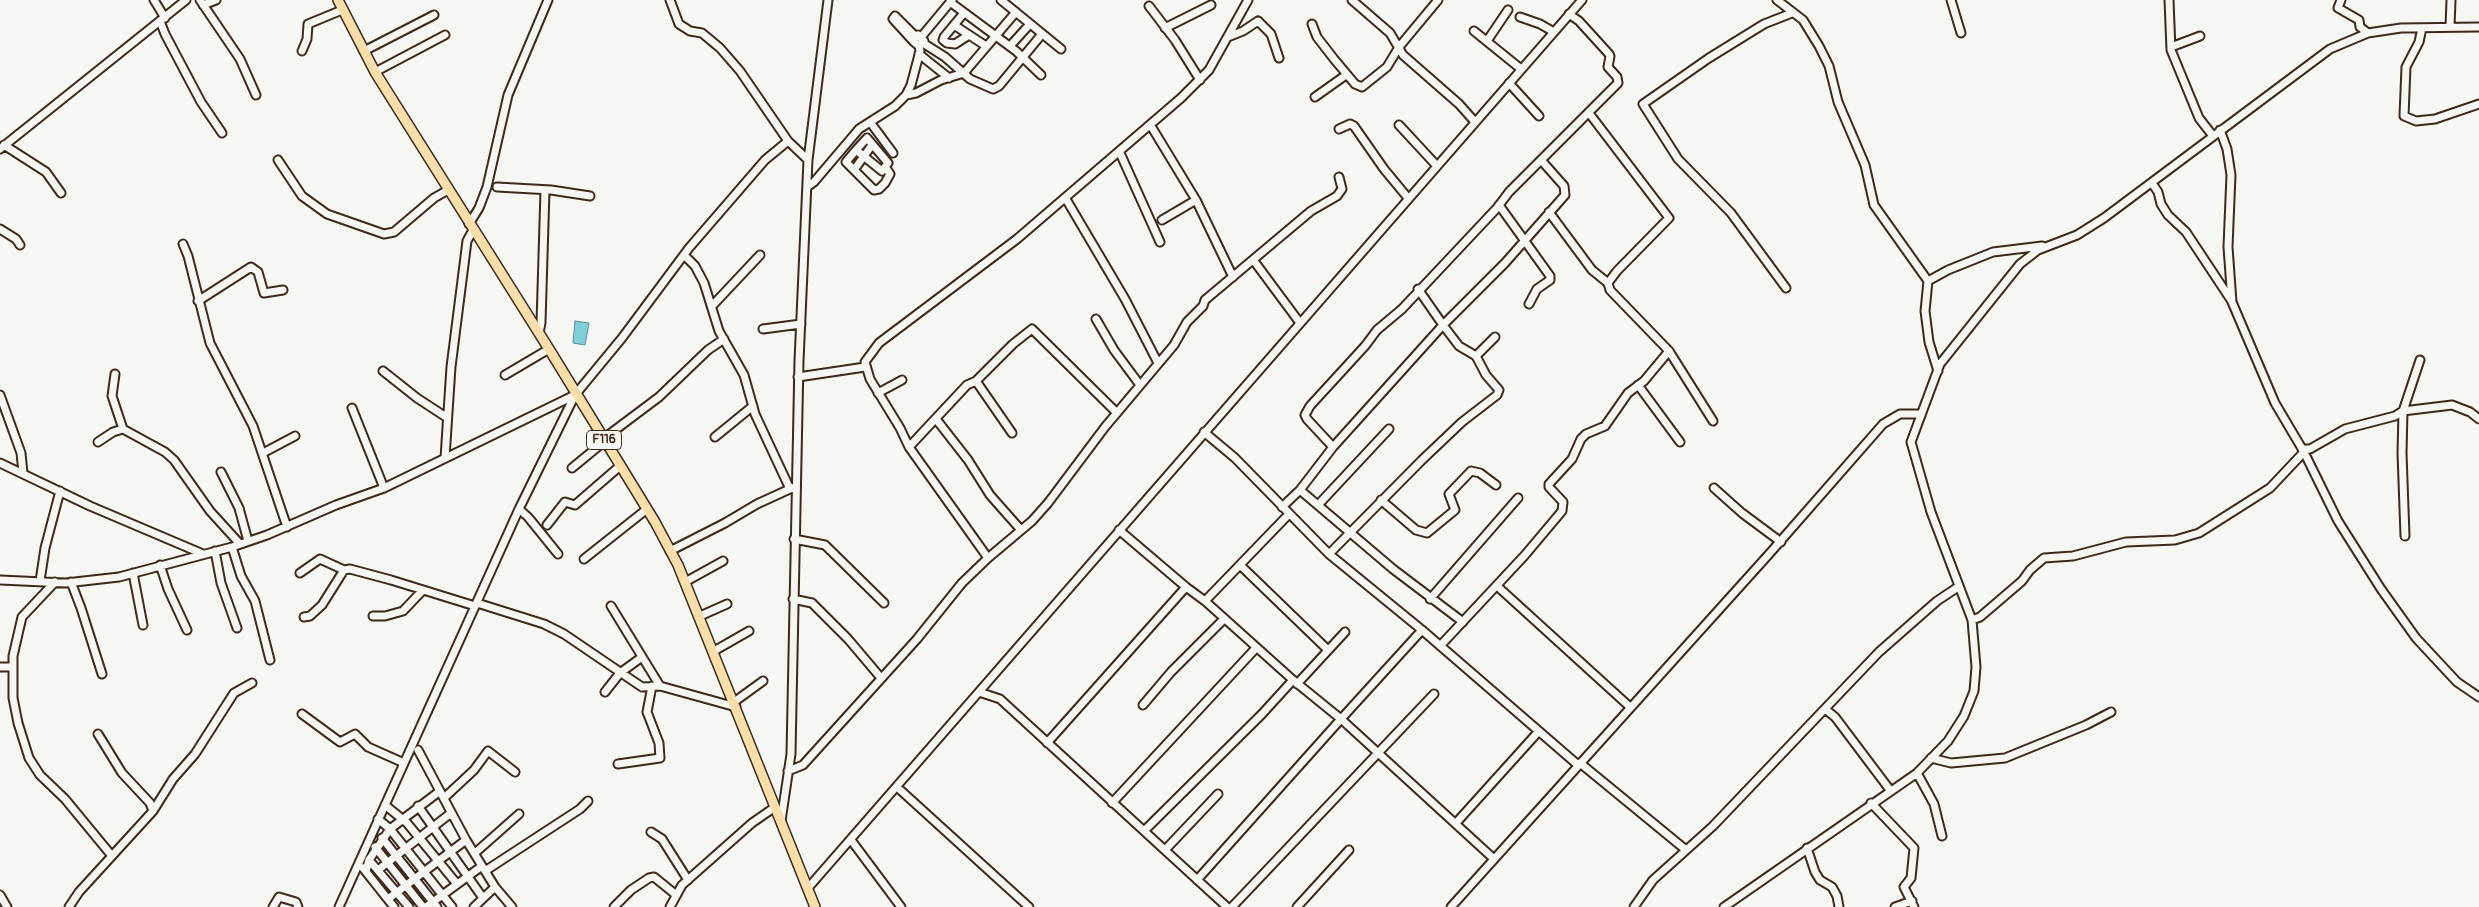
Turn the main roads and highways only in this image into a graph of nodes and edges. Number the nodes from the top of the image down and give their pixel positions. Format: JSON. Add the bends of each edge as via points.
{"nodes":[{"id":1,"x":338,"y":0,"type":"edge"},
{"id":2,"x":815,"y":907,"type":"edge"}],
"edges":[{"from":1,"to":2,"type":"main road","number":"F116","via":[[375,72],[539,333],[670,551],[700,616]]}]}
